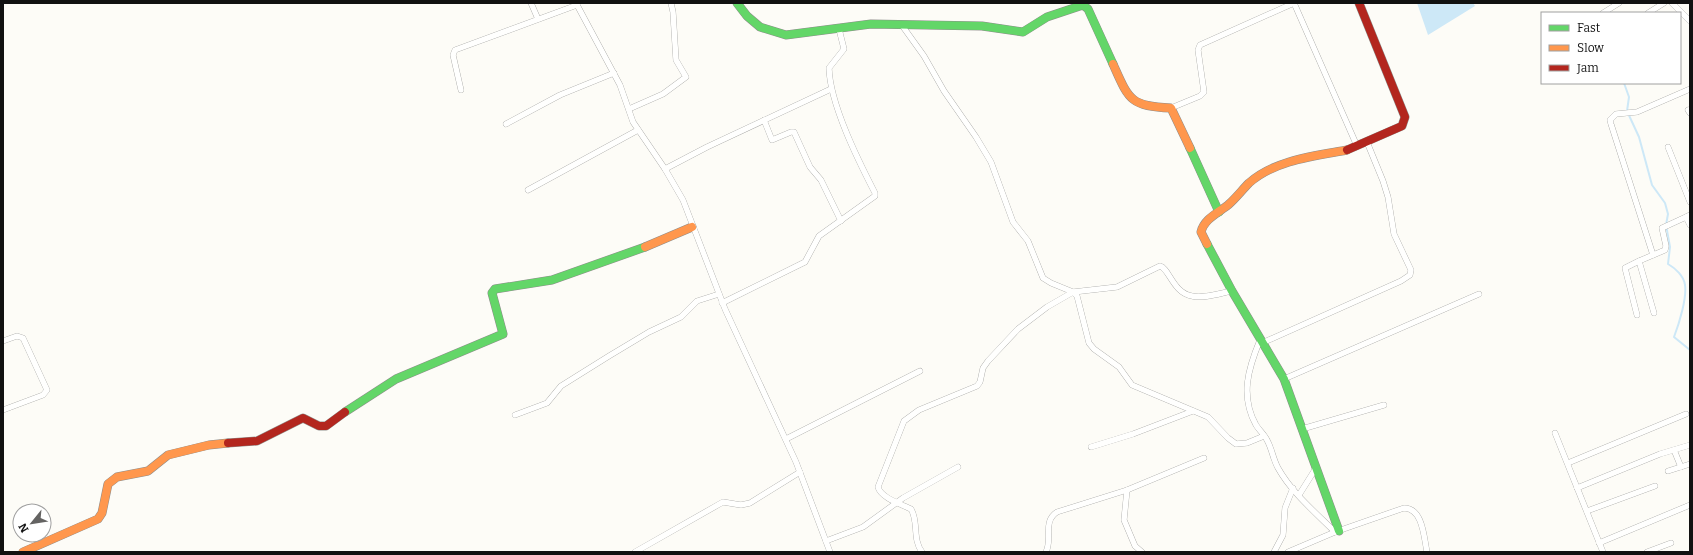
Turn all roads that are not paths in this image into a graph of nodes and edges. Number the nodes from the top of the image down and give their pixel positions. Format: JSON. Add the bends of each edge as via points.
{"nodes":[{"id":1,"x":531,"y":3,"type":"edge"},
{"id":2,"x":671,"y":3,"type":"edge"},
{"id":3,"x":736,"y":3,"type":"edge"},
{"id":4,"x":1294,"y":3,"type":"edge"},
{"id":5,"x":1359,"y":3,"type":"edge"},
{"id":6,"x":1619,"y":3,"type":"edge"},
{"id":7,"x":1664,"y":3,"type":"edge"},
{"id":8,"x":1672,"y":3,"type":"edge"},
{"id":9,"x":576,"y":4,"type":"edge"},
{"id":10,"x":1605,"y":12,"type":"edge"},
{"id":11,"x":1650,"y":12,"type":"edge"},
{"id":12,"x":538,"y":19,"type":"junction"},
{"id":13,"x":1690,"y":20,"type":"edge"},
{"id":14,"x":901,"y":24,"type":"junction"},
{"id":15,"x":839,"y":29,"type":"junction"},
{"id":16,"x":614,"y":72,"type":"junction"},
{"id":17,"x":831,"y":89,"type":"junction"},
{"id":18,"x":1690,"y":89,"type":"edge"},
{"id":19,"x":461,"y":90,"type":"dead end"},
{"id":20,"x":1171,"y":108,"type":"junction"},
{"id":21,"x":628,"y":109,"type":"junction"},
{"id":22,"x":764,"y":120,"type":"junction"},
{"id":23,"x":506,"y":124,"type":"dead end"},
{"id":24,"x":638,"y":130,"type":"junction"},
{"id":25,"x":1367,"y":142,"type":"junction"},
{"id":26,"x":1357,"y":146,"type":"junction"},
{"id":27,"x":1668,"y":147,"type":"dead end"},
{"id":28,"x":666,"y":169,"type":"junction"},
{"id":29,"x":528,"y":190,"type":"dead end"},
{"id":30,"x":1690,"y":202,"type":"edge"},
{"id":31,"x":1219,"y":212,"type":"junction"},
{"id":32,"x":1688,"y":216,"type":"edge"},
{"id":33,"x":841,"y":221,"type":"junction"},
{"id":34,"x":1690,"y":225,"type":"edge"},
{"id":35,"x":692,"y":227,"type":"junction"},
{"id":36,"x":1653,"y":255,"type":"junction"},
{"id":37,"x":1639,"y":261,"type":"junction"},
{"id":38,"x":1232,"y":291,"type":"junction"},
{"id":39,"x":1072,"y":292,"type":"junction"},
{"id":40,"x":719,"y":294,"type":"junction"},
{"id":41,"x":1479,"y":294,"type":"dead end"},
{"id":42,"x":722,"y":303,"type":"junction"},
{"id":43,"x":1654,"y":313,"type":"dead end"},
{"id":44,"x":1637,"y":315,"type":"dead end"},
{"id":45,"x":3,"y":341,"type":"edge"},
{"id":46,"x":1261,"y":342,"type":"junction"},
{"id":47,"x":920,"y":371,"type":"dead end"},
{"id":48,"x":1284,"y":379,"type":"junction"},
{"id":49,"x":1384,"y":405,"type":"dead end"},
{"id":50,"x":3,"y":410,"type":"edge"},
{"id":51,"x":1193,"y":411,"type":"junction"},
{"id":52,"x":1686,"y":414,"type":"dead end"},
{"id":53,"x":515,"y":415,"type":"dead end"},
{"id":54,"x":1302,"y":429,"type":"junction"},
{"id":55,"x":1555,"y":433,"type":"dead end"},
{"id":56,"x":1264,"y":436,"type":"junction"},
{"id":57,"x":786,"y":439,"type":"junction"},
{"id":58,"x":1690,"y":445,"type":"edge"},
{"id":59,"x":1091,"y":447,"type":"dead end"},
{"id":60,"x":1674,"y":450,"type":"junction"},
{"id":61,"x":1204,"y":458,"type":"dead end"},
{"id":62,"x":1568,"y":463,"type":"junction"},
{"id":63,"x":1690,"y":464,"type":"edge"},
{"id":64,"x":958,"y":467,"type":"dead end"},
{"id":65,"x":1681,"y":467,"type":"junction"},
{"id":66,"x":1316,"y":468,"type":"junction"},
{"id":67,"x":1668,"y":471,"type":"dead end"},
{"id":68,"x":800,"y":472,"type":"junction"},
{"id":69,"x":1655,"y":486,"type":"dead end"},
{"id":70,"x":1293,"y":488,"type":"junction"},
{"id":71,"x":1577,"y":488,"type":"junction"},
{"id":72,"x":1127,"y":490,"type":"junction"},
{"id":73,"x":1299,"y":495,"type":"junction"},
{"id":74,"x":897,"y":503,"type":"junction"},
{"id":75,"x":1690,"y":505,"type":"edge"},
{"id":76,"x":1587,"y":511,"type":"junction"},
{"id":77,"x":1337,"y":532,"type":"junction"},
{"id":78,"x":826,"y":541,"type":"junction"},
{"id":79,"x":1599,"y":543,"type":"junction"},
{"id":80,"x":1671,"y":543,"type":"dead end"},
{"id":81,"x":23,"y":552,"type":"edge"},
{"id":82,"x":635,"y":552,"type":"edge"},
{"id":83,"x":830,"y":552,"type":"edge"},
{"id":84,"x":922,"y":552,"type":"edge"},
{"id":85,"x":1046,"y":552,"type":"edge"},
{"id":86,"x":1142,"y":552,"type":"edge"},
{"id":87,"x":1274,"y":552,"type":"edge"},
{"id":88,"x":1288,"y":552,"type":"edge"},
{"id":89,"x":1427,"y":552,"type":"edge"},
{"id":90,"x":1603,"y":552,"type":"edge"},
{"id":91,"x":1647,"y":552,"type":"edge"}],
"edges":[{"from":1,"to":12,"type":"street"},
{"from":2,"to":21,"type":"street","via":[[676,60],[686,77],[663,94]]},
{"from":3,"to":15,"type":"street","via":[[754,22],[778,34],[794,36]]},
{"from":4,"to":20,"type":"street","via":[[1200,45],[1198,50],[1204,92]]},
{"from":4,"to":26,"type":"street"},
{"from":5,"to":25,"type":"street","via":[[1404,118],[1398,129]]},
{"from":6,"to":10,"type":"street"},
{"from":7,"to":11,"type":"street"},
{"from":8,"to":13,"type":"street"},
{"from":9,"to":12,"type":"street"},
{"from":9,"to":16,"type":"street"},
{"from":12,"to":19,"type":"street","via":[[455,50],[453,55]]},
{"from":14,"to":15,"type":"street","via":[[870,24]]},
{"from":14,"to":20,"type":"street","via":[[982,26],[1023,32],[1047,17],[1083,5],[1088,9],[1129,98],[1152,108]]},
{"from":14,"to":39,"type":"street","via":[[991,162],[1013,222],[1028,241],[1043,278]]},
{"from":15,"to":17,"type":"street","via":[[844,50],[830,66]]},
{"from":16,"to":21,"type":"street"},
{"from":16,"to":23,"type":"street","via":[[560,95]]},
{"from":17,"to":22,"type":"street"},
{"from":17,"to":33,"type":"street","via":[[854,151],[875,195]]},
{"from":18,"to":36,"type":"street","via":[[1632,113],[1613,116],[1610,124]]},
{"from":20,"to":31,"type":"street"},
{"from":21,"to":24,"type":"street"},
{"from":22,"to":28,"type":"street"},
{"from":22,"to":33,"type":"street","via":[[772,140],[794,132],[810,167],[821,180]]},
{"from":24,"to":28,"type":"street"},
{"from":24,"to":29,"type":"street"},
{"from":25,"to":26,"type":"street"},
{"from":25,"to":46,"type":"street","via":[[1383,181],[1394,234],[1411,270],[1410,275]]},
{"from":26,"to":31,"type":"street","via":[[1337,153],[1303,158],[1273,168],[1250,182]]},
{"from":27,"to":30,"type":"street"},
{"from":28,"to":35,"type":"street","via":[[683,200]]},
{"from":31,"to":38,"type":"street","via":[[1203,224],[1201,232]]},
{"from":32,"to":34,"type":"street"},
{"from":32,"to":36,"type":"street","via":[[1662,228],[1665,250]]},
{"from":33,"to":42,"type":"street","via":[[819,236],[805,262]]},
{"from":35,"to":40,"type":"street"},
{"from":35,"to":81,"type":"street","via":[[552,280],[494,289],[492,293],[503,330],[500,336],[396,379],[326,426],[319,426],[308,418],[303,418],[257,440],[209,445],[168,455],[148,471],[117,477],[108,484],[102,513],[98,519]]},
{"from":36,"to":37,"type":"street"},
{"from":37,"to":43,"type":"street"},
{"from":37,"to":44,"type":"street","via":[[1625,268]]},
{"from":38,"to":39,"type":"street","via":[[1192,296],[1175,286],[1165,268],[1160,266],[1117,287]]},
{"from":38,"to":46,"type":"street"},
{"from":39,"to":51,"type":"street","via":[[1078,300],[1087,338],[1094,348],[1119,367],[1132,385]]},
{"from":39,"to":74,"type":"street","via":[[1018,329],[985,365],[977,386],[919,410],[904,421],[878,487],[880,492]]},
{"from":40,"to":42,"type":"street"},
{"from":40,"to":53,"type":"street","via":[[697,301],[681,317],[649,332],[561,386],[546,403]]},
{"from":41,"to":48,"type":"street"},
{"from":42,"to":57,"type":"street"},
{"from":45,"to":50,"type":"street","via":[[17,336],[23,338],[48,390],[43,395]]},
{"from":46,"to":48,"type":"street"},
{"from":46,"to":56,"type":"street","via":[[1249,369],[1246,392],[1254,420]]},
{"from":47,"to":57,"type":"street"},
{"from":48,"to":54,"type":"street"},
{"from":49,"to":54,"type":"street"},
{"from":51,"to":56,"type":"street","via":[[1211,420],[1236,444],[1247,443]]},
{"from":51,"to":59,"type":"street"},
{"from":52,"to":62,"type":"street"},
{"from":54,"to":66,"type":"street"},
{"from":55,"to":62,"type":"street"},
{"from":56,"to":70,"type":"street","via":[[1277,467]]},
{"from":57,"to":68,"type":"street"},
{"from":58,"to":60,"type":"street"},
{"from":60,"to":65,"type":"street"},
{"from":60,"to":71,"type":"street"},
{"from":61,"to":72,"type":"street"},
{"from":62,"to":71,"type":"street"},
{"from":63,"to":65,"type":"street"},
{"from":64,"to":74,"type":"street"},
{"from":65,"to":67,"type":"street"},
{"from":66,"to":73,"type":"street"},
{"from":66,"to":77,"type":"street"},
{"from":68,"to":78,"type":"street"},
{"from":68,"to":82,"type":"street","via":[[750,503],[723,502]]},
{"from":69,"to":76,"type":"street"},
{"from":70,"to":73,"type":"street"},
{"from":70,"to":87,"type":"street","via":[[1285,508],[1283,535]]},
{"from":71,"to":76,"type":"street"},
{"from":72,"to":85,"type":"street","via":[[1053,515],[1049,521],[1050,541]]},
{"from":72,"to":86,"type":"street","via":[[1124,520],[1135,546]]},
{"from":73,"to":77,"type":"street"},
{"from":74,"to":78,"type":"street","via":[[863,527]]},
{"from":74,"to":84,"type":"street","via":[[913,512],[916,540]]},
{"from":75,"to":79,"type":"street"},
{"from":76,"to":79,"type":"street"},
{"from":77,"to":88,"type":"street"},
{"from":77,"to":89,"type":"street","via":[[1410,508],[1419,519]]},
{"from":78,"to":83,"type":"street"},
{"from":79,"to":90,"type":"street"},
{"from":80,"to":91,"type":"street"}]}
